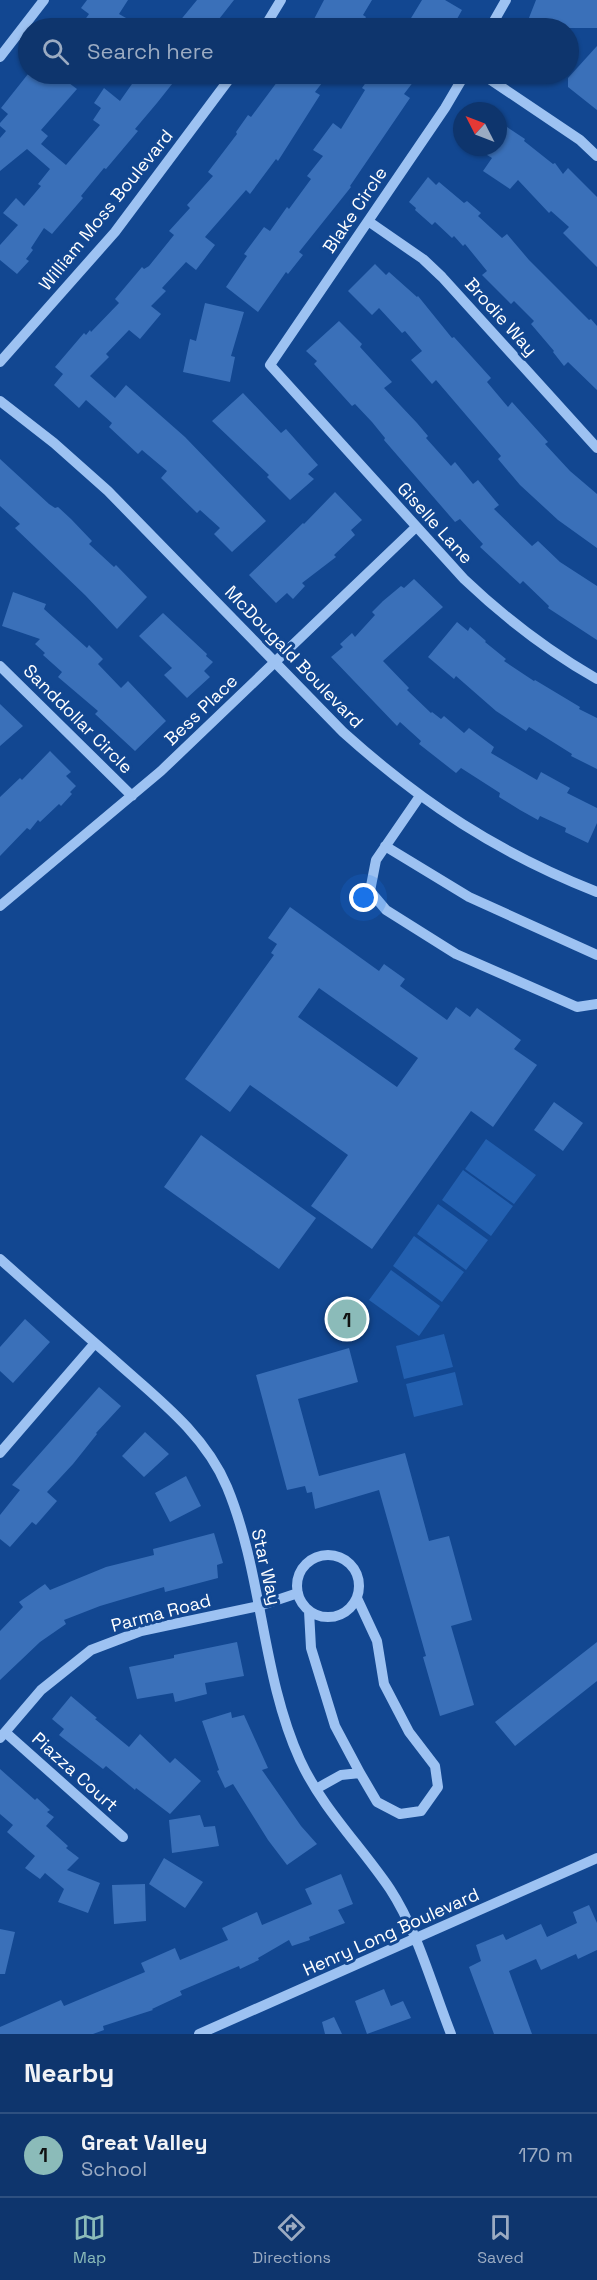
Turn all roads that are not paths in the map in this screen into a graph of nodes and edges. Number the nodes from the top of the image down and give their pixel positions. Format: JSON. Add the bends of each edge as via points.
{"nodes":[{"id":1,"x":44,"y":0,"type":"edge"},
{"id":2,"x":281,"y":0,"type":"edge"},
{"id":3,"x":506,"y":0,"type":"edge"},
{"id":4,"x":30,"y":18,"type":"edge"},
{"id":5,"x":270,"y":18,"type":"edge"},
{"id":6,"x":496,"y":18,"type":"edge"},
{"id":7,"x":18,"y":34,"type":"edge"},
{"id":8,"x":0,"y":57,"type":"edge"},
{"id":9,"x":226,"y":84,"type":"edge"},
{"id":10,"x":459,"y":84,"type":"edge"},
{"id":11,"x":497,"y":84,"type":"edge"},
{"id":12,"x":597,"y":156,"type":"edge"},
{"id":13,"x":368,"y":221,"type":"junction"},
{"id":14,"x":0,"y":363,"type":"edge"},
{"id":15,"x":270,"y":364,"type":"joint"},
{"id":16,"x":0,"y":401,"type":"edge"},
{"id":17,"x":597,"y":448,"type":"edge"},
{"id":18,"x":416,"y":526,"type":"junction"},
{"id":19,"x":275,"y":662,"type":"junction"},
{"id":20,"x":0,"y":666,"type":"edge"},
{"id":21,"x":597,"y":679,"type":"edge"},
{"id":22,"x":132,"y":796,"type":"junction"},
{"id":23,"x":420,"y":796,"type":"junction"},
{"id":24,"x":385,"y":846,"type":"junction"},
{"id":25,"x":597,"y":892,"type":"edge"},
{"id":26,"x":0,"y":906,"type":"edge"},
{"id":27,"x":597,"y":955,"type":"edge"},
{"id":28,"x":597,"y":1004,"type":"edge"},
{"id":29,"x":0,"y":1259,"type":"edge"},
{"id":30,"x":95,"y":1343,"type":"junction"},
{"id":31,"x":0,"y":1453,"type":"edge"},
{"id":32,"x":298,"y":1593,"type":"junction"},
{"id":33,"x":357,"y":1598,"type":"junction"},
{"id":34,"x":259,"y":1606,"type":"junction"},
{"id":35,"x":309,"y":1611,"type":"junction"},
{"id":36,"x":3,"y":1735,"type":"edge"},
{"id":37,"x":360,"y":1773,"type":"junction"},
{"id":38,"x":316,"y":1789,"type":"junction"},
{"id":39,"x":123,"y":1837,"type":"dead end"},
{"id":40,"x":597,"y":1858,"type":"edge"},
{"id":41,"x":415,"y":1940,"type":"junction"},
{"id":42,"x":199,"y":2034,"type":"edge"},
{"id":43,"x":451,"y":2034,"type":"edge"}],
"edges":[{"from":1,"to":4,"type":"street"},
{"from":2,"to":5,"type":"street"},
{"from":3,"to":6,"type":"street"},
{"from":7,"to":8,"type":"street"},
{"from":9,"to":14,"type":"street","name":"William Moss Boulevard","via":[[115,232]]},
{"from":10,"to":13,"type":"street","name":"Blake Circle"},
{"from":11,"to":12,"type":"street"},
{"from":13,"to":15,"type":"street","name":"Blake Circle"},
{"from":13,"to":17,"type":"street","name":"Brodie Way","via":[[442,277]]},
{"from":15,"to":18,"type":"street","name":"Giselle Lane"},
{"from":16,"to":19,"type":"street","name":"McDougald Boulevard","via":[[108,491]]},
{"from":18,"to":19,"type":"street","name":"Bess Place"},
{"from":18,"to":21,"type":"street","name":"Giselle Lane","via":[[497,610],[530,637]]},
{"from":19,"to":22,"type":"street","name":"Bess Place"},
{"from":19,"to":23,"type":"street","name":"McDougald Boulevard","via":[[343,732]]},
{"from":20,"to":22,"type":"street","name":"Sanddollar Circle"},
{"from":22,"to":26,"type":"street","name":"Bess Place"},
{"from":23,"to":24,"type":"street"},
{"from":23,"to":25,"type":"street","name":"McDougald Boulevard","via":[[513,854]]},
{"from":24,"to":27,"type":"street","via":[[469,897]]},
{"from":24,"to":28,"type":"street","via":[[376,860],[370,891],[386,910],[456,954],[577,1007]]},
{"from":29,"to":30,"type":"street","name":"Star Way"},
{"from":30,"to":31,"type":"street"},
{"from":30,"to":34,"type":"street","name":"Star Way","via":[[185,1424],[216,1465],[235,1509]]},
{"from":32,"to":33,"type":"street","via":[[298,1580],[304,1568],[314,1559],[334,1556],[356,1571]]},
{"from":32,"to":34,"type":"street","name":"Parma Road"},
{"from":32,"to":35,"type":"street"},
{"from":33,"to":35,"type":"street","via":[[345,1613],[336,1617],[317,1616]]},
{"from":33,"to":37,"type":"street","via":[[377,1641],[384,1684],[409,1732],[435,1766],[438,1787],[421,1811],[400,1814],[377,1802]]},
{"from":34,"to":36,"type":"street","name":"Parma Road","via":[[141,1631],[91,1650],[41,1690]]},
{"from":34,"to":38,"type":"street","name":"Star Way","via":[[282,1712],[299,1758]]},
{"from":35,"to":37,"type":"street","via":[[311,1648],[335,1726]]},
{"from":36,"to":39,"type":"street","name":"Piazza Court"},
{"from":37,"to":38,"type":"street","via":[[342,1775]]},
{"from":38,"to":41,"type":"street","name":"Star Way","via":[[390,1889]]},
{"from":40,"to":41,"type":"street","name":"Henry Long Boulevard"},
{"from":41,"to":42,"type":"street","name":"Henry Long Boulevard"},
{"from":41,"to":43,"type":"street","name":"Star Way"}]}
